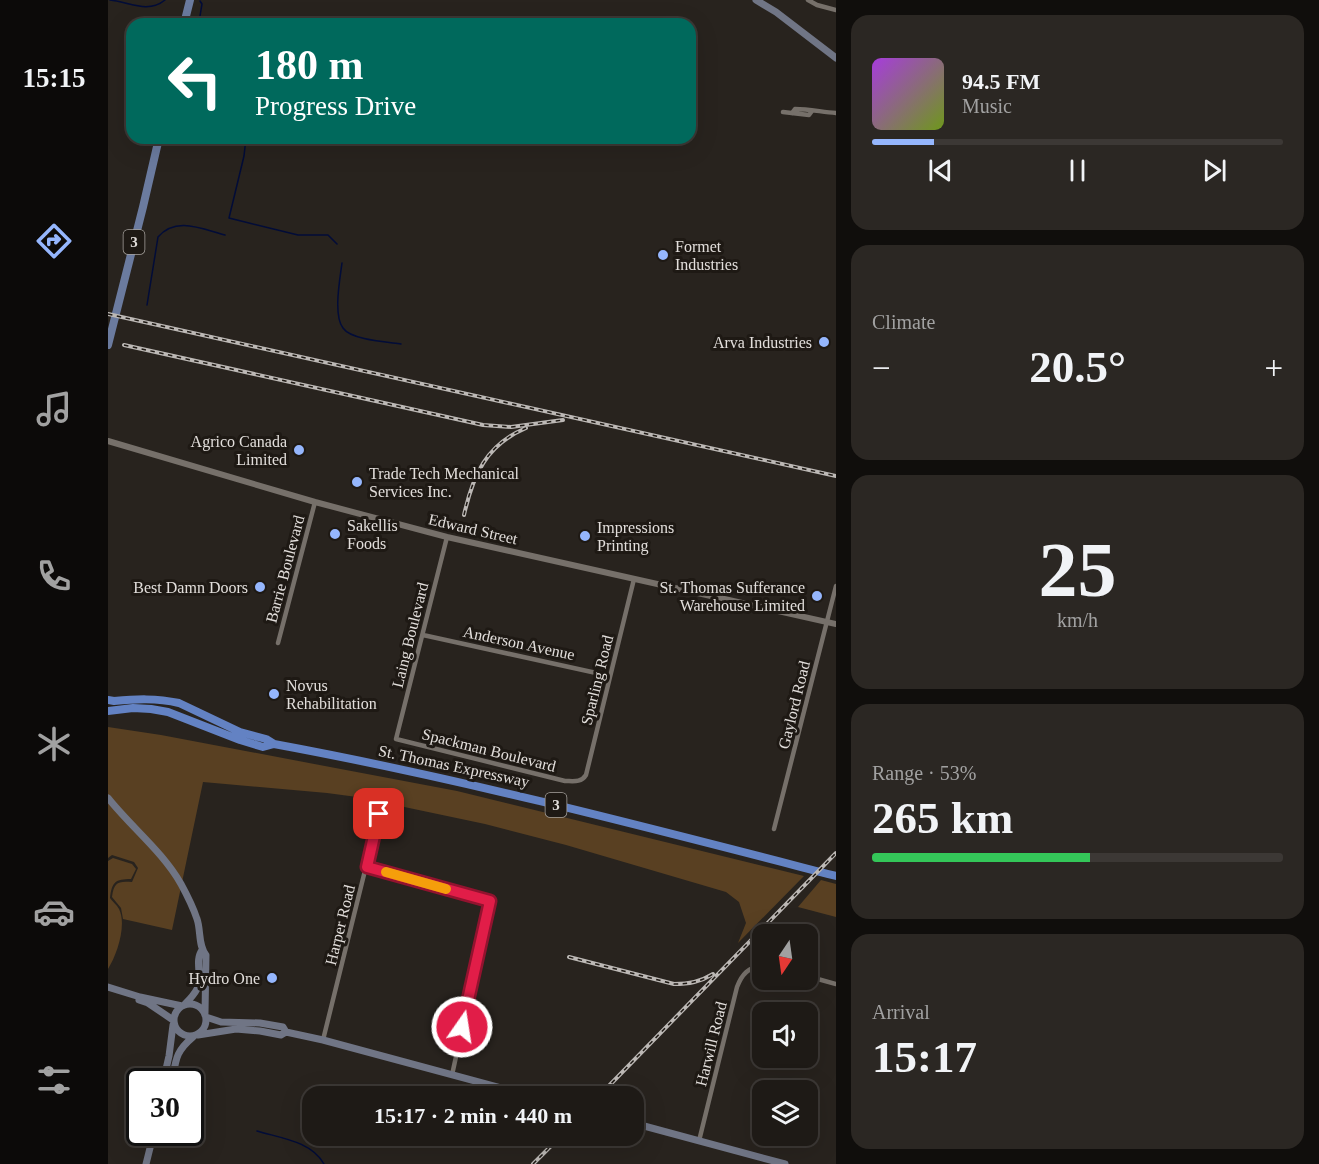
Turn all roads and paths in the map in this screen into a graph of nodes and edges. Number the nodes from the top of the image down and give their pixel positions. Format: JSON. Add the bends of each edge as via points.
{"nodes":[{"id":1,"x":190,"y":0,"type":"edge"},
{"id":2,"x":756,"y":0,"type":"edge"},
{"id":3,"x":808,"y":0,"type":"edge"},
{"id":4,"x":836,"y":10,"type":"edge"},
{"id":5,"x":186,"y":18,"type":"edge"},
{"id":6,"x":836,"y":58,"type":"edge"},
{"id":7,"x":783,"y":112,"type":"dead end"},
{"id":8,"x":836,"y":113,"type":"edge"},
{"id":9,"x":158,"y":144,"type":"edge"},
{"id":10,"x":108,"y":345,"type":"edge"},
{"id":11,"x":108,"y":441,"type":"edge"},
{"id":12,"x":315,"y":502,"type":"junction"},
{"id":13,"x":447,"y":537,"type":"junction"},
{"id":14,"x":634,"y":579,"type":"junction"},
{"id":15,"x":836,"y":586,"type":"edge"},
{"id":16,"x":828,"y":622,"type":"junction"},
{"id":17,"x":836,"y":624,"type":"edge"},
{"id":18,"x":423,"y":635,"type":"junction"},
{"id":19,"x":278,"y":643,"type":"dead end"},
{"id":20,"x":610,"y":676,"type":"junction"},
{"id":21,"x":108,"y":700,"type":"edge"},
{"id":22,"x":108,"y":711,"type":"edge"},
{"id":23,"x":396,"y":739,"type":"joint"},
{"id":24,"x":274,"y":744,"type":"junction"},
{"id":25,"x":577,"y":782,"type":"joint"},
{"id":26,"x":108,"y":798,"type":"edge"},
{"id":27,"x":379,"y":814,"type":"dead end"},
{"id":28,"x":774,"y":829,"type":"dead end"},
{"id":29,"x":367,"y":867,"type":"junction"},
{"id":30,"x":836,"y":876,"type":"edge"},
{"id":31,"x":202,"y":950,"type":"junction"},
{"id":32,"x":752,"y":968,"type":"edge"},
{"id":33,"x":818,"y":979,"type":"edge"},
{"id":34,"x":836,"y":984,"type":"edge"},
{"id":35,"x":112,"y":988,"type":"edge"},
{"id":36,"x":183,"y":1005,"type":"junction"},
{"id":37,"x":205,"y":1015,"type":"junction"},
{"id":38,"x":173,"y":1021,"type":"junction"},
{"id":39,"x":286,"y":1032,"type":"junction"},
{"id":40,"x":195,"y":1035,"type":"junction"},
{"id":41,"x":323,"y":1040,"type":"junction"},
{"id":42,"x":166,"y":1068,"type":"edge"},
{"id":43,"x":174,"y":1068,"type":"edge"},
{"id":44,"x":452,"y":1075,"type":"junction"},
{"id":45,"x":493,"y":1086,"type":"edge"},
{"id":46,"x":644,"y":1126,"type":"edge"},
{"id":47,"x":699,"y":1141,"type":"junction"},
{"id":48,"x":150,"y":1146,"type":"edge"},
{"id":49,"x":146,"y":1164,"type":"edge"},
{"id":50,"x":785,"y":1164,"type":"edge"}],
"edges":[{"from":1,"to":5,"type":"main road"},
{"from":2,"to":6,"type":"main road"},
{"from":3,"to":4,"type":"street"},
{"from":7,"to":8,"type":"street"},
{"from":9,"to":10,"type":"main road","number":"3"},
{"from":11,"to":12,"type":"street","name":"Edward Street"},
{"from":12,"to":13,"type":"street","name":"Edward Street"},
{"from":12,"to":19,"type":"street","name":"Barrie Boulevard"},
{"from":13,"to":14,"type":"street","name":"Edward Street"},
{"from":13,"to":18,"type":"street","name":"Laing Boulevard"},
{"from":14,"to":16,"type":"street","name":"Edward Street"},
{"from":14,"to":20,"type":"street","name":"Sparling Road"},
{"from":15,"to":16,"type":"street","name":"Gaylord Road"},
{"from":16,"to":17,"type":"street","name":"Edward Street"},
{"from":16,"to":28,"type":"street","name":"Gaylord Road"},
{"from":18,"to":20,"type":"street","name":"Anderson Avenue"},
{"from":18,"to":23,"type":"street","name":"Laing Boulevard"},
{"from":20,"to":25,"type":"street","name":"Sparling Road","via":[[586,776]]},
{"from":21,"to":24,"type":"highway","name":"St. Thomas Expressway","number":"3","via":[[155,699],[178,703]]},
{"from":22,"to":24,"type":"highway","name":"St. Thomas Expressway","number":"3","via":[[133,708],[168,712],[263,747]]},
{"from":23,"to":25,"type":"street","name":"Spackman Boulevard"},
{"from":24,"to":30,"type":"highway","name":"St. Thomas Expressway","number":"3","via":[[510,793]]},
{"from":26,"to":31,"type":"main road","via":[[180,882],[197,920]]},
{"from":27,"to":29,"type":"street","name":"Harper Road"},
{"from":29,"to":41,"type":"street","name":"Harper Road"},
{"from":29,"to":44,"type":"street","via":[[490,901]]},
{"from":31,"to":36,"type":"main road","via":[[198,988]]},
{"from":31,"to":37,"type":"main road","via":[[206,955]]},
{"from":32,"to":47,"type":"street","name":"Harwill Road","via":[[737,987]]},
{"from":33,"to":34,"type":"street"},
{"from":35,"to":36,"type":"main road"},
{"from":35,"to":38,"type":"main road","via":[[148,1003]]},
{"from":36,"to":37,"type":"main road","via":[[194,1004]]},
{"from":36,"to":38,"type":"main road"},
{"from":37,"to":39,"type":"main road","via":[[221,1022],[272,1025]]},
{"from":37,"to":40,"type":"main road","via":[[204,1027]]},
{"from":38,"to":40,"type":"main road","via":[[180,1034]]},
{"from":38,"to":42,"type":"main road"},
{"from":39,"to":40,"type":"main road","via":[[281,1035],[236,1029]]},
{"from":39,"to":41,"type":"main road"},
{"from":40,"to":43,"type":"main road","via":[[181,1048]]},
{"from":41,"to":44,"type":"main road"},
{"from":44,"to":45,"type":"main road"},
{"from":46,"to":47,"type":"main road"},
{"from":47,"to":50,"type":"main road"},
{"from":48,"to":49,"type":"main road"}]}
